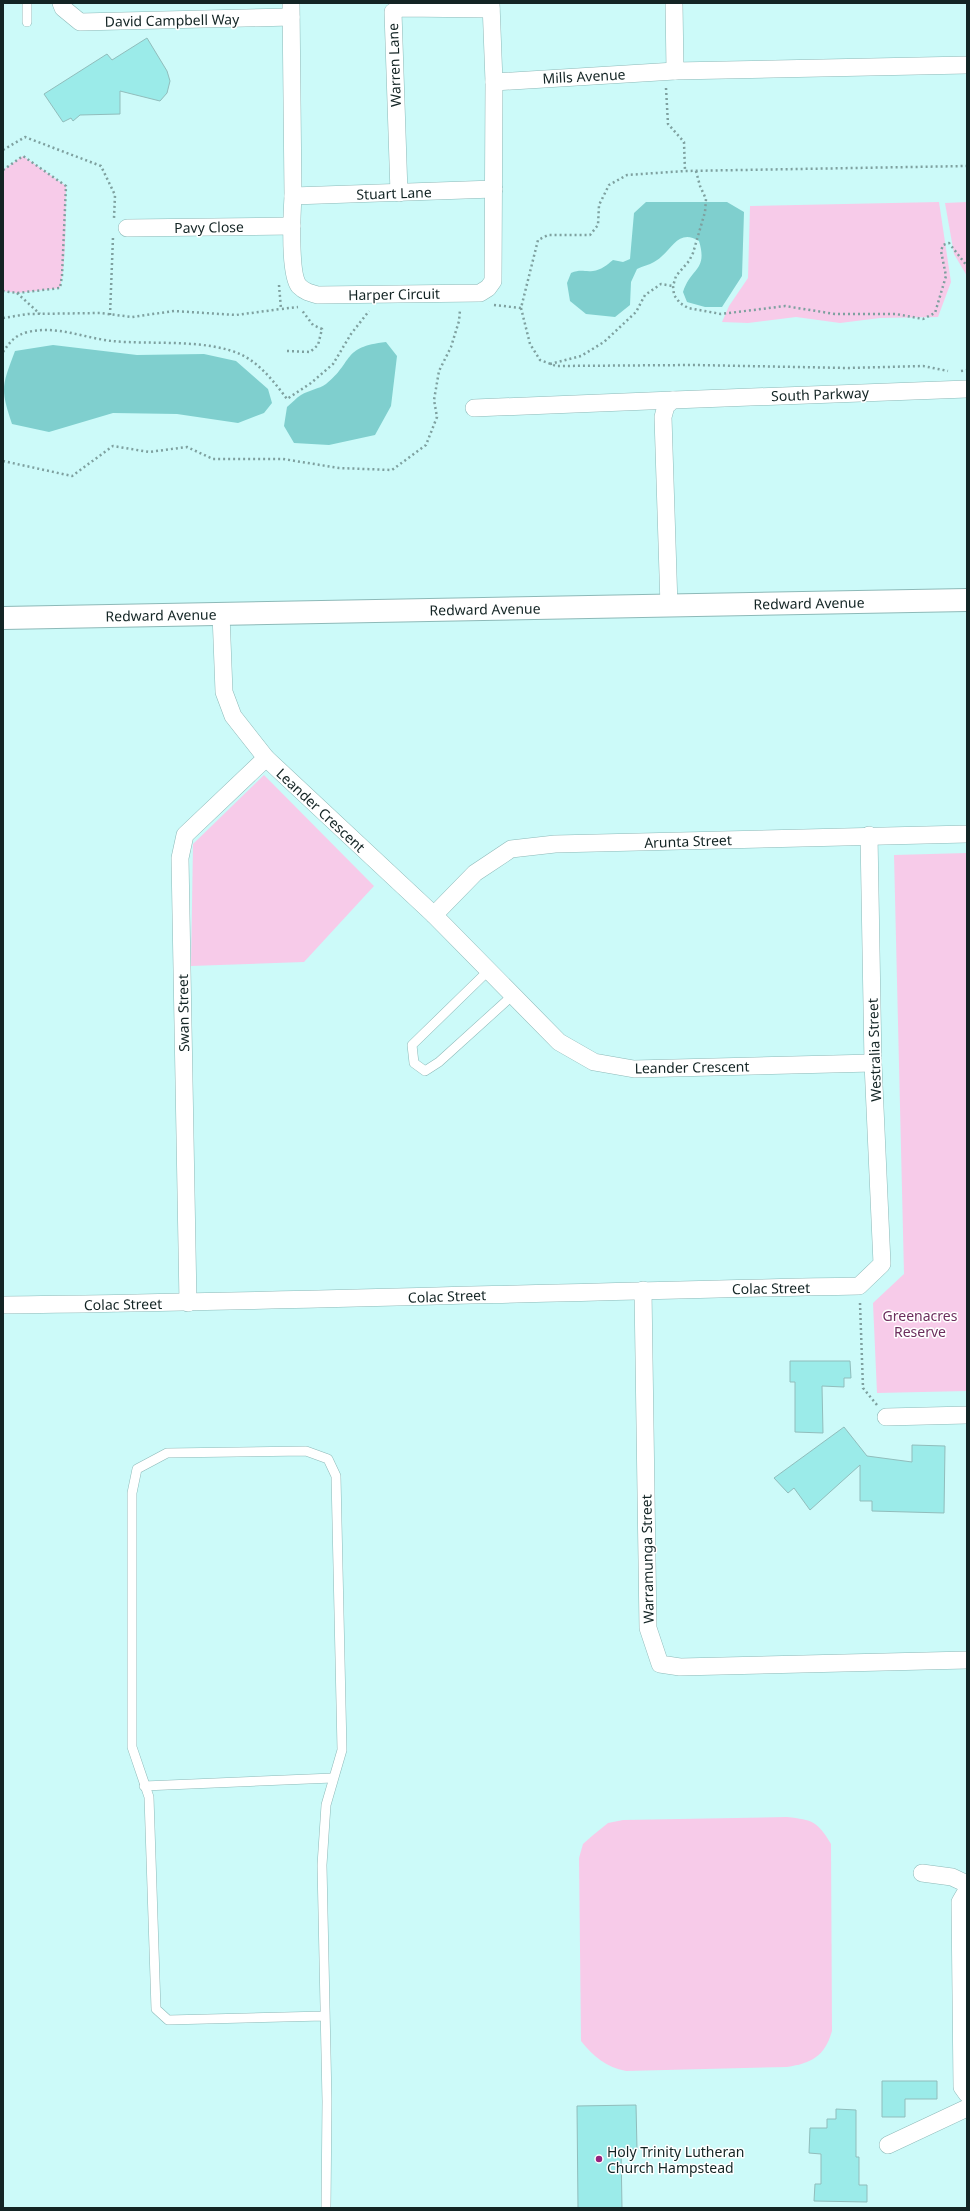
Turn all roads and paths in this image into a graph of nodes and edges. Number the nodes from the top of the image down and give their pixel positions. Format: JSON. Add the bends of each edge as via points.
{"nodes":[{"id":1,"x":27,"y":3,"type":"edge"},
{"id":2,"x":61,"y":3,"type":"edge"},
{"id":3,"x":674,"y":3,"type":"edge"},
{"id":4,"x":491,"y":6,"type":"edge"},
{"id":5,"x":291,"y":10,"type":"edge"},
{"id":6,"x":27,"y":22,"type":"dead end"},
{"id":7,"x":967,"y":65,"type":"edge"},
{"id":8,"x":675,"y":71,"type":"junction"},
{"id":9,"x":494,"y":82,"type":"junction"},
{"id":10,"x":666,"y":87,"type":"dead end"},
{"id":11,"x":3,"y":150,"type":"edge"},
{"id":12,"x":967,"y":166,"type":"edge"},
{"id":13,"x":3,"y":170,"type":"edge"},
{"id":14,"x":685,"y":171,"type":"junction"},
{"id":15,"x":696,"y":171,"type":"junction"},
{"id":16,"x":494,"y":189,"type":"junction"},
{"id":17,"x":399,"y":193,"type":"junction"},
{"id":18,"x":293,"y":196,"type":"junction"},
{"id":19,"x":292,"y":226,"type":"junction"},
{"id":20,"x":118,"y":229,"type":"junction"},
{"id":21,"x":967,"y":266,"type":"edge"},
{"id":22,"x":278,"y":278,"type":"dead end"},
{"id":23,"x":673,"y":286,"type":"junction"},
{"id":24,"x":3,"y":291,"type":"edge"},
{"id":25,"x":17,"y":293,"type":"junction"},
{"id":26,"x":491,"y":304,"type":"dead end"},
{"id":27,"x":306,"y":306,"type":"dead end"},
{"id":28,"x":299,"y":307,"type":"junction"},
{"id":29,"x":460,"y":308,"type":"dead end"},
{"id":30,"x":521,"y":308,"type":"junction"},
{"id":31,"x":281,"y":309,"type":"junction"},
{"id":32,"x":371,"y":309,"type":"dead end"},
{"id":33,"x":40,"y":314,"type":"junction"},
{"id":34,"x":110,"y":315,"type":"junction"},
{"id":35,"x":3,"y":318,"type":"edge"},
{"id":36,"x":287,"y":351,"type":"dead end"},
{"id":37,"x":3,"y":352,"type":"edge"},
{"id":38,"x":550,"y":364,"type":"junction"},
{"id":39,"x":967,"y":370,"type":"edge"},
{"id":40,"x":967,"y":389,"type":"edge"},
{"id":41,"x":673,"y":400,"type":"junction"},
{"id":42,"x":474,"y":408,"type":"dead end"},
{"id":43,"x":3,"y":461,"type":"edge"},
{"id":44,"x":967,"y":600,"type":"edge"},
{"id":45,"x":669,"y":606,"type":"junction"},
{"id":46,"x":221,"y":614,"type":"junction"},
{"id":47,"x":3,"y":618,"type":"edge"},
{"id":48,"x":266,"y":758,"type":"junction"},
{"id":49,"x":967,"y":834,"type":"edge"},
{"id":50,"x":869,"y":835,"type":"junction"},
{"id":51,"x":434,"y":916,"type":"junction"},
{"id":52,"x":489,"y":970,"type":"junction"},
{"id":53,"x":513,"y":995,"type":"junction"},
{"id":54,"x":873,"y":1063,"type":"junction"},
{"id":55,"x":860,"y":1286,"type":"junction"},
{"id":56,"x":643,"y":1290,"type":"junction"},
{"id":57,"x":188,"y":1303,"type":"junction"},
{"id":58,"x":3,"y":1305,"type":"edge"},
{"id":59,"x":967,"y":1415,"type":"edge"},
{"id":60,"x":886,"y":1417,"type":"joint"},
{"id":61,"x":967,"y":1660,"type":"edge"},
{"id":62,"x":333,"y":1778,"type":"junction"},
{"id":63,"x":144,"y":1786,"type":"junction"},
{"id":64,"x":922,"y":1873,"type":"dead end"},
{"id":65,"x":967,"y":1884,"type":"edge"},
{"id":66,"x":967,"y":1890,"type":"edge"},
{"id":67,"x":324,"y":2016,"type":"junction"},
{"id":68,"x":967,"y":2094,"type":"edge"},
{"id":69,"x":967,"y":2108,"type":"edge"},
{"id":70,"x":888,"y":2145,"type":"dead end"},
{"id":71,"x":326,"y":2208,"type":"edge"}],
"edges":[{"from":1,"to":6,"type":"lane"},
{"from":2,"to":5,"type":"street","name":"David Campbell Way","via":[[63,8],[80,22]]},
{"from":3,"to":8,"type":"street"},
{"from":4,"to":9,"type":"street","name":"Harper Circuit"},
{"from":4,"to":17,"type":"street","name":"Warren Lane","via":[[400,8],[393,12]]},
{"from":5,"to":18,"type":"street","name":"Harper Circuit"},
{"from":7,"to":8,"type":"street","name":"Mills Avenue"},
{"from":8,"to":9,"type":"street","name":"Mills Avenue"},
{"from":9,"to":16,"type":"street","name":"Harper Circuit"},
{"from":10,"to":14,"type":"path","via":[[668,124],[684,142]]},
{"from":11,"to":20,"type":"path","via":[[25,137],[101,166],[115,195]]},
{"from":12,"to":15,"type":"path"},
{"from":13,"to":25,"type":"path","via":[[23,156],[66,186],[60,288]]},
{"from":14,"to":15,"type":"path"},
{"from":14,"to":30,"type":"path","via":[[628,175],[609,185],[598,205],[598,225],[590,236],[548,235],[538,240]]},
{"from":15,"to":23,"type":"path","via":[[706,199],[705,212],[693,252],[676,276]]},
{"from":16,"to":17,"type":"street","name":"Stuart Lane"},
{"from":16,"to":19,"type":"street","name":"Harper Circuit","via":[[495,269],[493,281],[480,293],[318,295],[306,292],[298,285],[295,276]]},
{"from":17,"to":18,"type":"street","name":"Stuart Lane"},
{"from":18,"to":19,"type":"street","name":"Harper Circuit"},
{"from":19,"to":20,"type":"street","name":"Pavy Close"},
{"from":20,"to":34,"type":"path"},
{"from":21,"to":23,"type":"path","via":[[950,243],[943,245],[941,251],[946,276],[934,313],[923,319],[896,314],[835,314],[785,306],[715,313],[688,308],[680,303],[674,295]]},
{"from":22,"to":31,"type":"path"},
{"from":23,"to":38,"type":"path","via":[[661,284],[645,295],[636,312],[604,342],[581,356]]},
{"from":24,"to":25,"type":"path"},
{"from":25,"to":33,"type":"path"},
{"from":26,"to":30,"type":"path"},
{"from":27,"to":28,"type":"path"},
{"from":28,"to":31,"type":"path"},
{"from":28,"to":36,"type":"path","via":[[313,325],[322,329],[322,332],[318,345],[310,352]]},
{"from":29,"to":43,"type":"path","via":[[451,347],[439,371],[434,400],[438,417],[426,445],[392,470],[339,468],[283,459],[213,459],[187,447],[149,452],[113,446],[72,476]]},
{"from":30,"to":38,"type":"path","via":[[530,344],[540,360]]},
{"from":31,"to":34,"type":"path","via":[[236,315],[174,311],[132,317]]},
{"from":32,"to":37,"type":"path","via":[[351,334],[333,364],[311,383],[286,399],[260,368],[244,356],[218,348],[112,341],[68,332],[42,330],[13,338]]},
{"from":33,"to":34,"type":"path"},
{"from":33,"to":35,"type":"path"},
{"from":38,"to":39,"type":"path","via":[[848,368],[923,366],[949,372]]},
{"from":40,"to":41,"type":"street","name":"South Parkway"},
{"from":41,"to":42,"type":"street","name":"South Parkway"},
{"from":41,"to":45,"type":"street","via":[[666,406],[663,417]]},
{"from":44,"to":45,"type":"street","name":"Redward Avenue"},
{"from":45,"to":46,"type":"street","name":"Redward Avenue"},
{"from":46,"to":47,"type":"street","name":"Redward Avenue"},
{"from":46,"to":48,"type":"street","name":"Leander Crescent","via":[[224,692],[233,716]]},
{"from":48,"to":51,"type":"street","name":"Leander Crescent"},
{"from":48,"to":57,"type":"street","name":"Swan Street","via":[[185,835],[180,858]]},
{"from":49,"to":50,"type":"street","name":"Arunta Street"},
{"from":50,"to":51,"type":"street","name":"Arunta Street","via":[[554,844],[511,849],[475,873]]},
{"from":50,"to":54,"type":"street","name":"Westralia Street"},
{"from":51,"to":52,"type":"street","name":"Leander Crescent"},
{"from":52,"to":53,"type":"street","name":"Leander Crescent"},
{"from":52,"to":53,"type":"lane","via":[[412,1045],[414,1063],[425,1071],[439,1062]]},
{"from":53,"to":54,"type":"street","name":"Leander Crescent","via":[[559,1042],[594,1062],[634,1069]]},
{"from":54,"to":55,"type":"street","name":"Westralia Street","via":[[882,1264]]},
{"from":55,"to":56,"type":"street","name":"Colac Street"},
{"from":55,"to":60,"type":"path","via":[[863,1388]]},
{"from":56,"to":57,"type":"street","name":"Colac Street"},
{"from":56,"to":61,"type":"street","name":"Warramunga Street","via":[[648,1628],[660,1664],[680,1666]]},
{"from":57,"to":58,"type":"street","name":"Colac Street"},
{"from":59,"to":60,"type":"street"},
{"from":62,"to":63,"type":"lane"},
{"from":62,"to":63,"type":"lane","via":[[342,1750],[336,1476],[328,1459],[306,1451],[167,1453],[138,1469],[132,1493],[132,1747]]},
{"from":62,"to":67,"type":"lane","via":[[326,1805],[322,1865]]},
{"from":63,"to":67,"type":"lane","via":[[149,1797],[156,2009],[168,2020]]},
{"from":64,"to":65,"type":"street","via":[[952,1876]]},
{"from":66,"to":68,"type":"street","via":[[960,1902],[962,2087]]},
{"from":67,"to":71,"type":"lane","via":[[327,2101]]},
{"from":69,"to":70,"type":"street"}]}
